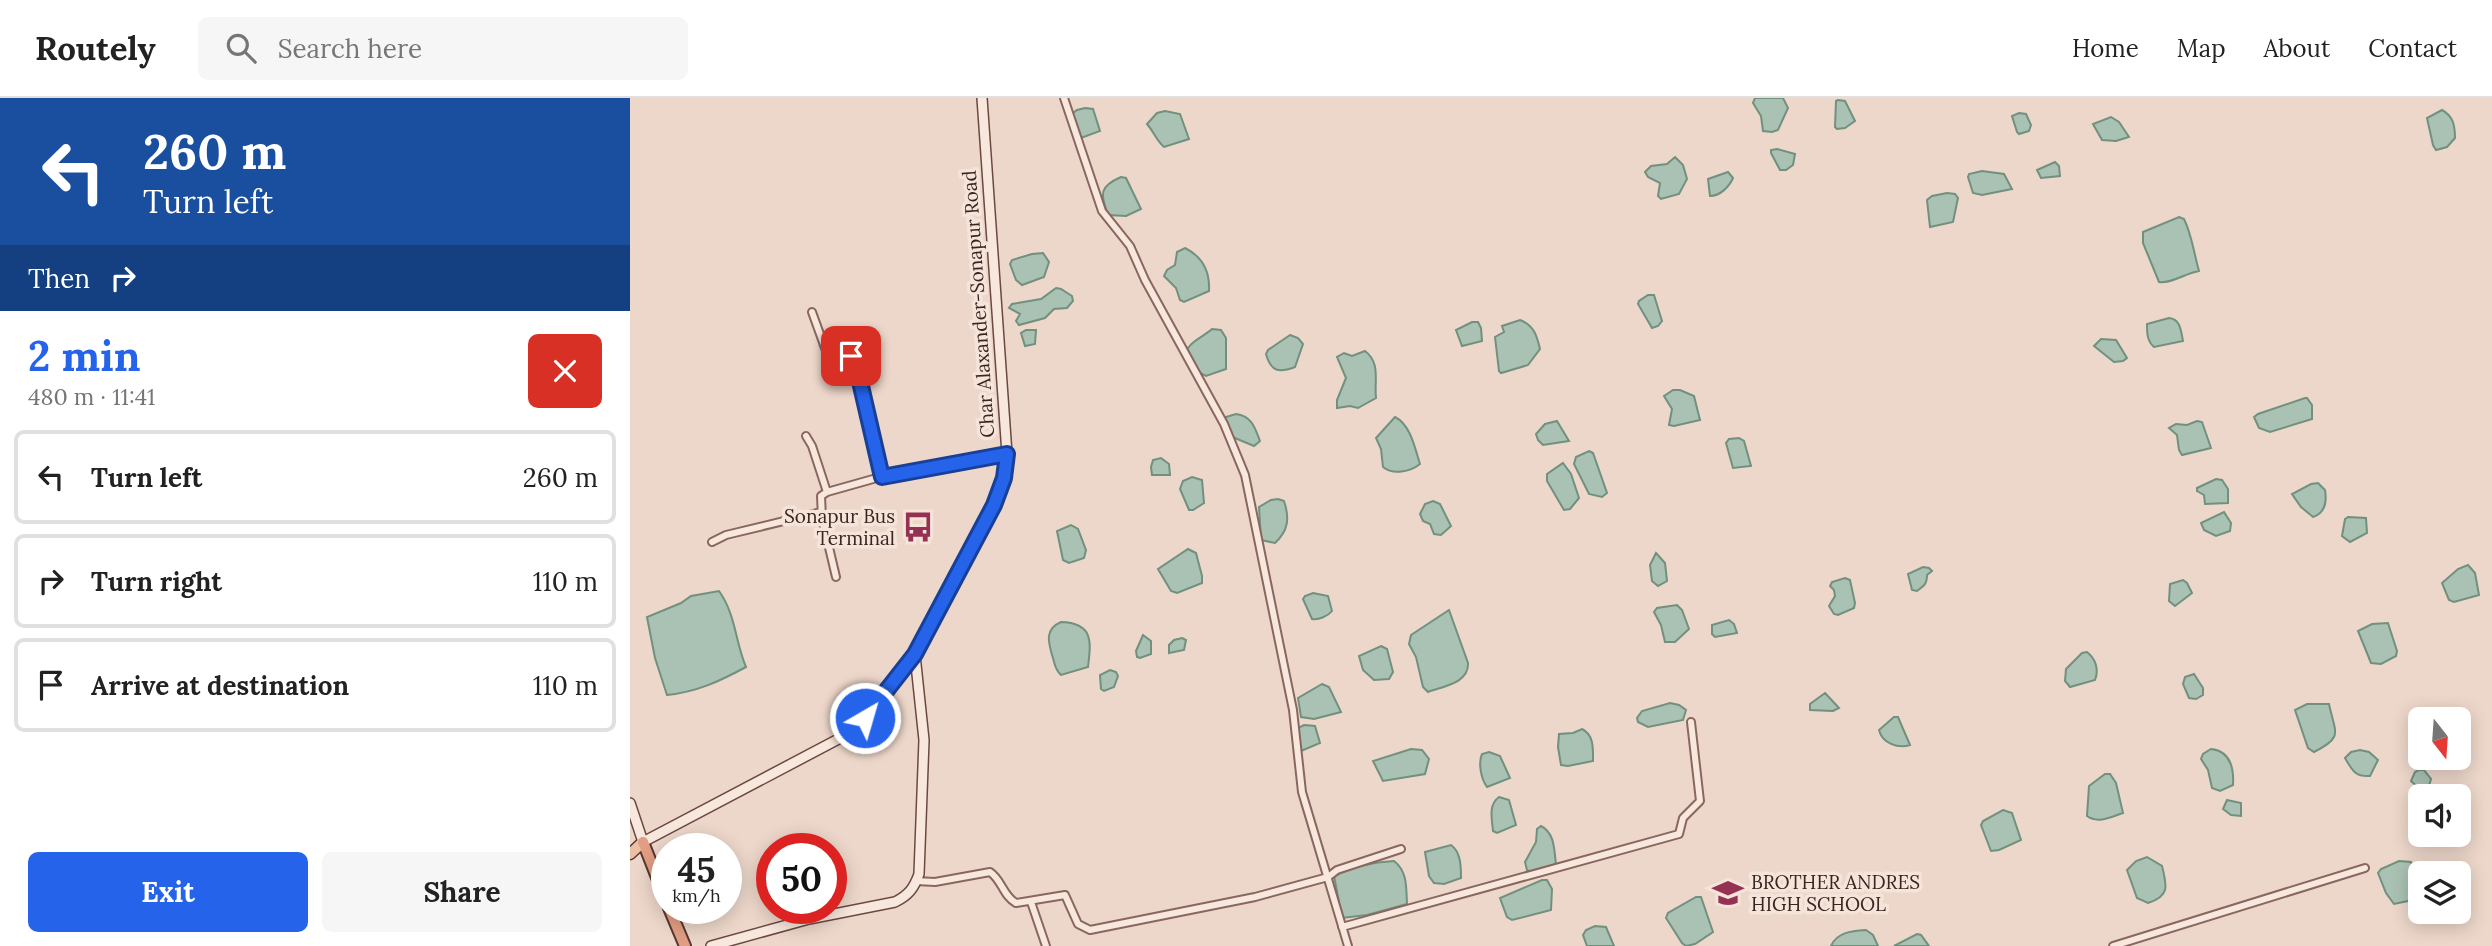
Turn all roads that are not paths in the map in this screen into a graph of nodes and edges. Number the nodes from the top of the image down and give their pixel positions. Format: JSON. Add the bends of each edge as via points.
{"nodes":[{"id":1,"x":982,"y":98,"type":"edge"},
{"id":2,"x":1064,"y":98,"type":"edge"},
{"id":3,"x":812,"y":312,"type":"dead end"},
{"id":4,"x":806,"y":436,"type":"dead end"},
{"id":5,"x":1007,"y":454,"type":"junction"},
{"id":6,"x":882,"y":477,"type":"junction"},
{"id":7,"x":827,"y":492,"type":"junction"},
{"id":8,"x":821,"y":512,"type":"junction"},
{"id":9,"x":712,"y":542,"type":"dead end"},
{"id":10,"x":836,"y":577,"type":"dead end"},
{"id":11,"x":915,"y":654,"type":"junction"},
{"id":12,"x":1691,"y":722,"type":"dead end"},
{"id":13,"x":630,"y":803,"type":"edge"},
{"id":14,"x":643,"y":842,"type":"junction"},
{"id":15,"x":1401,"y":849,"type":"dead end"},
{"id":16,"x":630,"y":854,"type":"edge"},
{"id":17,"x":651,"y":862,"type":"edge"},
{"id":18,"x":2365,"y":868,"type":"dead end"},
{"id":19,"x":1328,"y":877,"type":"junction"},
{"id":20,"x":916,"y":881,"type":"junction"},
{"id":21,"x":1031,"y":902,"type":"junction"},
{"id":22,"x":676,"y":924,"type":"edge"},
{"id":23,"x":1342,"y":927,"type":"junction"},
{"id":24,"x":685,"y":946,"type":"edge"},
{"id":25,"x":711,"y":946,"type":"edge"},
{"id":26,"x":1046,"y":946,"type":"edge"},
{"id":27,"x":1348,"y":946,"type":"edge"},
{"id":28,"x":2113,"y":946,"type":"edge"}],
"edges":[{"from":1,"to":5,"type":"main road","name":"Char Alaxander-Sonapur Road"},
{"from":2,"to":19,"type":"street","via":[[1102,211],[1130,246],[1224,424],[1245,475],[1293,710],[1302,792]]},
{"from":3,"to":6,"type":"street","via":[[829,359],[851,356],[855,360]]},
{"from":4,"to":7,"type":"street"},
{"from":5,"to":6,"type":"street"},
{"from":5,"to":11,"type":"main road","name":"Char Alaxander-Sonapur Road","via":[[994,505]]},
{"from":6,"to":7,"type":"street"},
{"from":7,"to":8,"type":"street","via":[[821,496]]},
{"from":8,"to":9,"type":"street"},
{"from":8,"to":10,"type":"street"},
{"from":11,"to":14,"type":"main road","name":"Char Alaxander-Sonapur Road","via":[[848,734]]},
{"from":11,"to":20,"type":"main road","via":[[924,740]]},
{"from":12,"to":23,"type":"street","via":[[1700,801],[1683,818],[1679,834]]},
{"from":13,"to":14,"type":"main road"},
{"from":14,"to":16,"type":"main road"},
{"from":14,"to":17,"type":"highway"},
{"from":15,"to":19,"type":"street"},
{"from":18,"to":28,"type":"street"},
{"from":19,"to":21,"type":"street","via":[[1255,897],[1090,930],[1078,924],[1065,895]]},
{"from":19,"to":23,"type":"street"},
{"from":20,"to":21,"type":"street","via":[[990,872],[1010,900]]},
{"from":20,"to":25,"type":"main road","via":[[906,896],[895,902]]},
{"from":21,"to":26,"type":"street"},
{"from":22,"to":24,"type":"highway"},
{"from":23,"to":27,"type":"street"}]}
